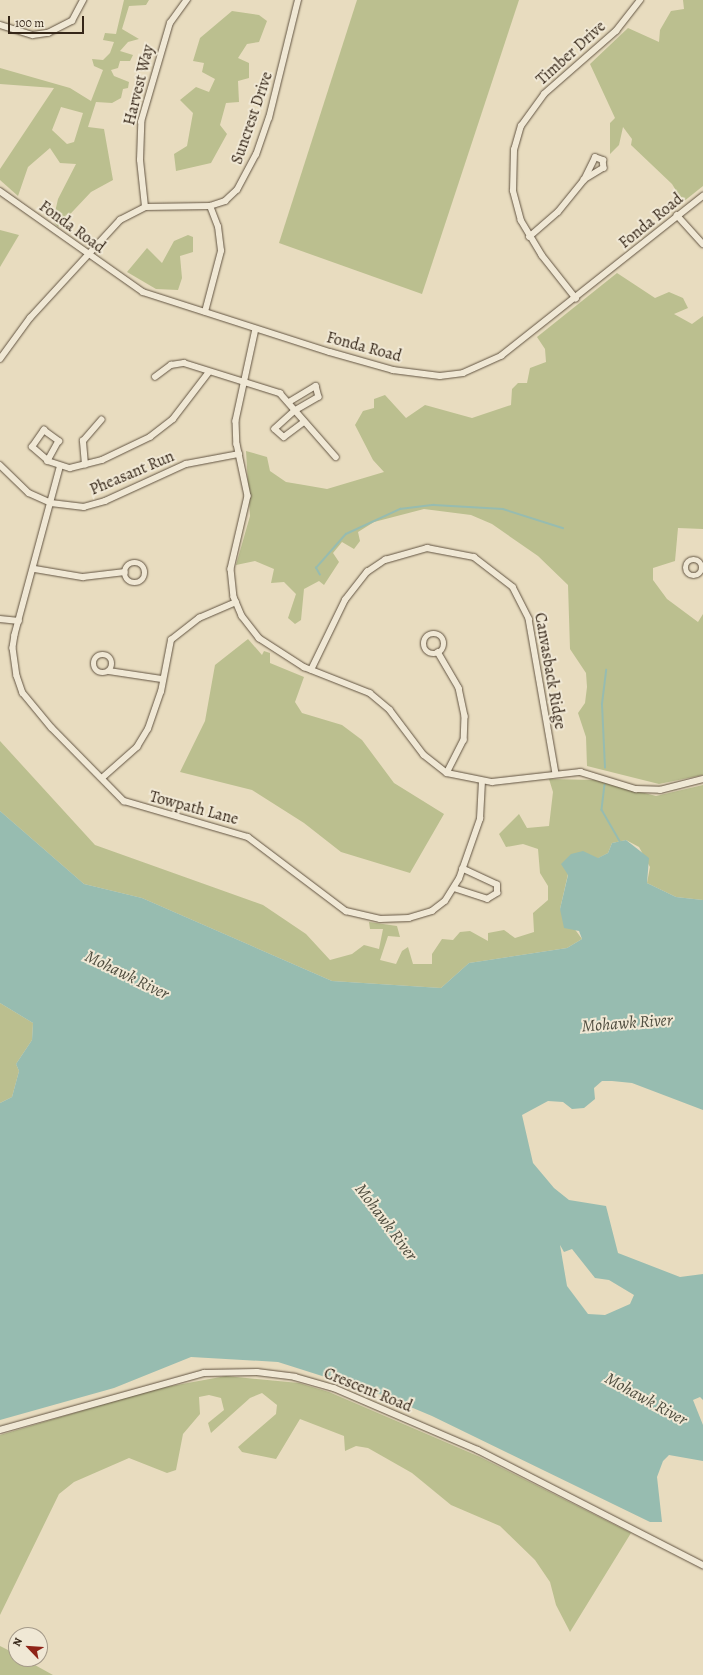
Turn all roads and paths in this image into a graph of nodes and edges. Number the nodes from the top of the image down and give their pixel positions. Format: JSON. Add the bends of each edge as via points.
{"nodes":[{"id":1,"x":83,"y":0,"type":"edge"},
{"id":2,"x":187,"y":0,"type":"edge"},
{"id":3,"x":298,"y":0,"type":"edge"},
{"id":4,"x":640,"y":0,"type":"edge"},
{"id":5,"x":0,"y":25,"type":"edge"},
{"id":6,"x":584,"y":180,"type":"dead end"},
{"id":7,"x":0,"y":191,"type":"edge"},
{"id":8,"x":703,"y":196,"type":"edge"},
{"id":9,"x":210,"y":206,"type":"junction"},
{"id":10,"x":145,"y":207,"type":"junction"},
{"id":11,"x":677,"y":215,"type":"junction"},
{"id":12,"x":530,"y":237,"type":"junction"},
{"id":13,"x":703,"y":244,"type":"edge"},
{"id":14,"x":88,"y":255,"type":"junction"},
{"id":15,"x":576,"y":299,"type":"junction"},
{"id":16,"x":205,"y":312,"type":"junction"},
{"id":17,"x":256,"y":329,"type":"junction"},
{"id":18,"x":0,"y":359,"type":"edge"},
{"id":19,"x":209,"y":372,"type":"junction"},
{"id":20,"x":155,"y":377,"type":"dead end"},
{"id":21,"x":243,"y":382,"type":"junction"},
{"id":22,"x":289,"y":402,"type":"junction"},
{"id":23,"x":295,"y":411,"type":"junction"},
{"id":24,"x":101,"y":420,"type":"dead end"},
{"id":25,"x":304,"y":422,"type":"junction"},
{"id":26,"x":239,"y":454,"type":"junction"},
{"id":27,"x":336,"y":457,"type":"dead end"},
{"id":28,"x":48,"y":461,"type":"junction"},
{"id":29,"x":85,"y":464,"type":"junction"},
{"id":30,"x":0,"y":466,"type":"edge"},
{"id":31,"x":60,"y":468,"type":"junction"},
{"id":32,"x":51,"y":503,"type":"junction"},
{"id":33,"x":34,"y":568,"type":"junction"},
{"id":34,"x":125,"y":572,"type":"dead end"},
{"id":35,"x":236,"y":602,"type":"junction"},
{"id":36,"x":0,"y":619,"type":"edge"},
{"id":37,"x":20,"y":622,"type":"junction"},
{"id":38,"x":438,"y":652,"type":"dead end"},
{"id":39,"x":311,"y":670,"type":"junction"},
{"id":40,"x":109,"y":671,"type":"dead end"},
{"id":41,"x":161,"y":679,"type":"junction"},
{"id":42,"x":446,"y":773,"type":"junction"},
{"id":43,"x":556,"y":774,"type":"junction"},
{"id":44,"x":102,"y":778,"type":"junction"},
{"id":45,"x":703,"y":779,"type":"edge"},
{"id":46,"x":482,"y":782,"type":"junction"},
{"id":47,"x":463,"y":869,"type":"junction"},
{"id":48,"x":454,"y":888,"type":"junction"},
{"id":49,"x":0,"y":1430,"type":"edge"},
{"id":50,"x":703,"y":1565,"type":"edge"}],
"edges":[{"from":1,"to":5,"type":"street","via":[[72,21],[48,33],[33,34]]},
{"from":2,"to":10,"type":"street","name":"Harvest Way","via":[[170,23],[141,122],[140,160]]},
{"from":3,"to":9,"type":"street","name":"Suncrest Drive","via":[[288,51],[256,155],[237,190],[225,201]]},
{"from":4,"to":12,"type":"street","name":"Timber Drive","via":[[616,31],[544,94],[521,126],[512,175],[516,208]]},
{"from":6,"to":12,"type":"street","via":[[558,212]]},
{"from":7,"to":14,"type":"street","name":"Fonda Road"},
{"from":8,"to":11,"type":"street","name":"Fonda Road"},
{"from":9,"to":10,"type":"street","name":"Suncrest Drive"},
{"from":9,"to":16,"type":"street","via":[[218,227],[220,251]]},
{"from":10,"to":14,"type":"street","name":"Suncrest Drive","via":[[120,220]]},
{"from":11,"to":13,"type":"street"},
{"from":11,"to":15,"type":"street","name":"Fonda Road"},
{"from":12,"to":15,"type":"street","name":"Timber Drive"},
{"from":14,"to":16,"type":"street","name":"Fonda Road","via":[[143,292]]},
{"from":14,"to":18,"type":"street","via":[[11,340]]},
{"from":15,"to":17,"type":"street","name":"Fonda Road","via":[[501,356],[452,375],[394,370]]},
{"from":16,"to":17,"type":"street","name":"Fonda Road"},
{"from":17,"to":21,"type":"street"},
{"from":19,"to":20,"type":"street","via":[[176,362]]},
{"from":19,"to":21,"type":"street"},
{"from":19,"to":29,"type":"street","via":[[167,425],[134,446]]},
{"from":21,"to":22,"type":"street","via":[[280,394]]},
{"from":21,"to":26,"type":"street","via":[[236,421]]},
{"from":22,"to":23,"type":"street"},
{"from":22,"to":23,"type":"street","via":[[316,386],[319,397]]},
{"from":23,"to":25,"type":"street"},
{"from":23,"to":25,"type":"street","via":[[277,426],[279,436],[284,437]]},
{"from":24,"to":29,"type":"street","via":[[83,441]]},
{"from":25,"to":27,"type":"street"},
{"from":26,"to":32,"type":"street","name":"Pheasant Run","via":[[186,464],[94,505],[72,507]]},
{"from":26,"to":35,"type":"street","via":[[248,496],[246,517],[231,569]]},
{"from":28,"to":28,"type":"street","via":[[59,441],[44,430],[32,447]]},
{"from":28,"to":31,"type":"street"},
{"from":29,"to":31,"type":"street"},
{"from":30,"to":32,"type":"street","name":"Pheasant Run","via":[[23,490]]},
{"from":31,"to":32,"type":"street","name":"Towpath Lane"},
{"from":32,"to":33,"type":"street","name":"Towpath Lane"},
{"from":33,"to":34,"type":"street","via":[[83,578]]},
{"from":33,"to":37,"type":"street","name":"Towpath Lane"},
{"from":35,"to":39,"type":"street","via":[[258,638]]},
{"from":35,"to":41,"type":"street","via":[[199,618],[177,633],[168,647]]},
{"from":36,"to":37,"type":"street"},
{"from":37,"to":44,"type":"street","name":"Towpath Lane","via":[[13,653],[23,693]]},
{"from":38,"to":42,"type":"street","via":[[459,688],[465,716],[464,740]]},
{"from":39,"to":42,"type":"street","via":[[370,693],[382,702],[424,755]]},
{"from":39,"to":43,"type":"street","name":"Canvasback Ridge","via":[[345,600],[367,572],[385,560],[427,548],[474,557],[513,587],[529,619]]},
{"from":40,"to":41,"type":"street"},
{"from":41,"to":44,"type":"street","via":[[156,710],[138,747]]},
{"from":42,"to":46,"type":"street"},
{"from":43,"to":45,"type":"street","via":[[580,772],[636,788],[660,790]]},
{"from":43,"to":46,"type":"street","via":[[512,782]]},
{"from":44,"to":48,"type":"street","name":"Towpath Lane","via":[[124,801],[137,807],[248,837],[332,903],[357,915],[380,919],[425,914],[445,901]]},
{"from":46,"to":47,"type":"street","name":"Towpath Lane","via":[[480,819]]},
{"from":47,"to":48,"type":"street","name":"Towpath Lane"},
{"from":47,"to":48,"type":"street","via":[[497,885],[497,893],[487,899]]},
{"from":49,"to":50,"type":"street","name":"Crescent Road","via":[[204,1373],[257,1372],[295,1377],[334,1388],[478,1450]]}]}
